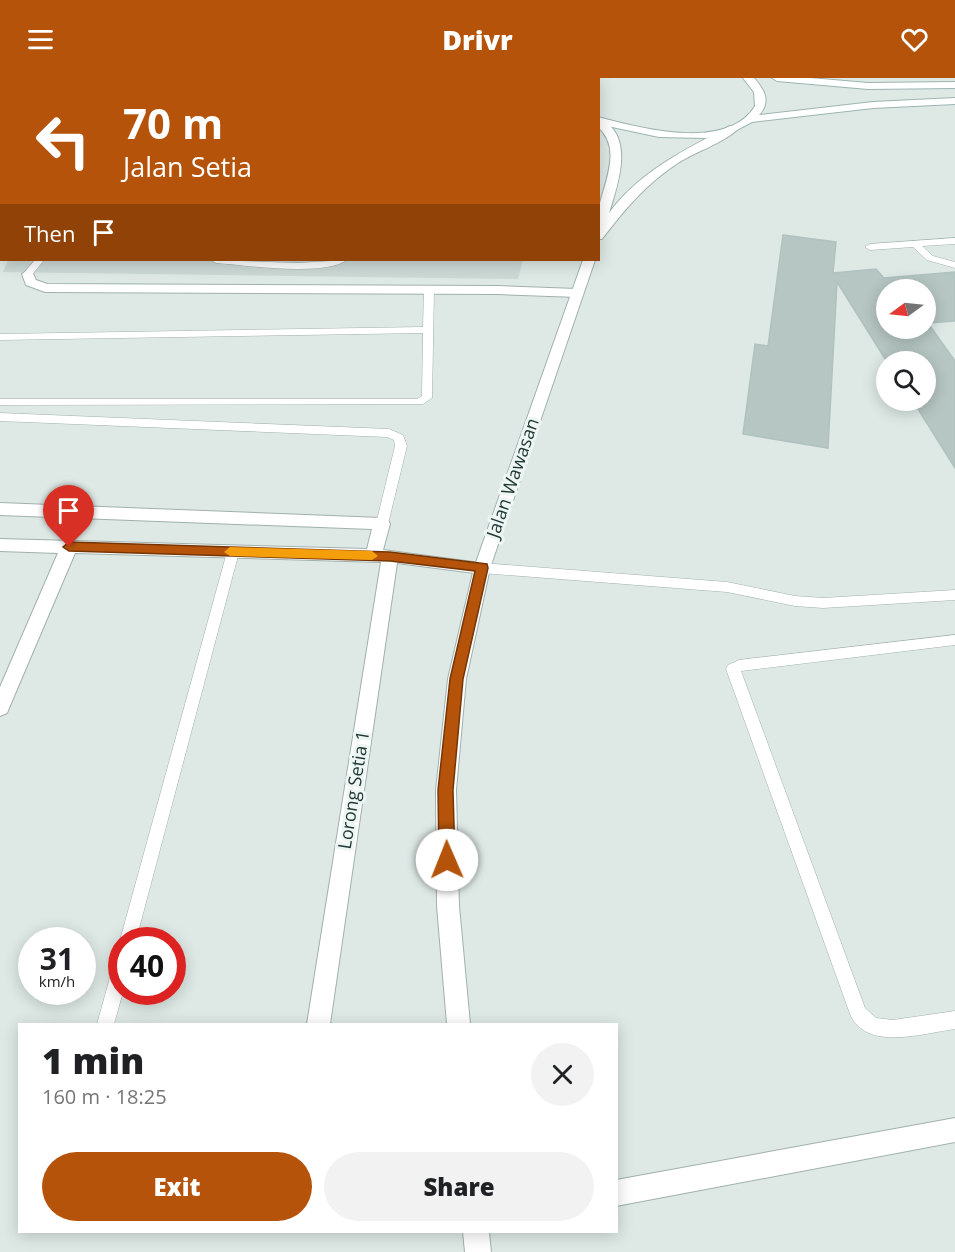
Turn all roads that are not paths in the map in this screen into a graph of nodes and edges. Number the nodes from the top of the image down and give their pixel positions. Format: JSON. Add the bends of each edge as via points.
{"nodes":[{"id":1,"x":748,"y":78,"type":"edge"},
{"id":2,"x":777,"y":78,"type":"edge"},
{"id":3,"x":955,"y":86,"type":"edge"},
{"id":4,"x":955,"y":101,"type":"edge"},
{"id":5,"x":750,"y":119,"type":"junction"},
{"id":6,"x":600,"y":122,"type":"edge"},
{"id":7,"x":600,"y":123,"type":"edge"},
{"id":8,"x":734,"y":128,"type":"junction"},
{"id":9,"x":600,"y":222,"type":"edge"},
{"id":10,"x":600,"y":233,"type":"edge"},
{"id":11,"x":955,"y":241,"type":"edge"},
{"id":12,"x":915,"y":244,"type":"junction"},
{"id":13,"x":870,"y":247,"type":"dead end"},
{"id":14,"x":38,"y":261,"type":"edge"},
{"id":15,"x":233,"y":261,"type":"edge"},
{"id":16,"x":335,"y":261,"type":"edge"},
{"id":17,"x":589,"y":261,"type":"edge"},
{"id":18,"x":955,"y":265,"type":"edge"},
{"id":19,"x":27,"y":274,"type":"joint"},
{"id":20,"x":429,"y":290,"type":"junction"},
{"id":21,"x":577,"y":293,"type":"junction"},
{"id":22,"x":428,"y":330,"type":"junction"},
{"id":23,"x":0,"y":336,"type":"edge"},
{"id":24,"x":0,"y":402,"type":"edge"},
{"id":25,"x":0,"y":417,"type":"edge"},
{"id":26,"x":0,"y":509,"type":"edge"},
{"id":27,"x":382,"y":524,"type":"junction"},
{"id":28,"x":0,"y":545,"type":"edge"},
{"id":29,"x":69,"y":547,"type":"junction"},
{"id":30,"x":233,"y":552,"type":"junction"},
{"id":31,"x":382,"y":556,"type":"junction"},
{"id":32,"x":482,"y":568,"type":"junction"},
{"id":33,"x":955,"y":595,"type":"edge"},
{"id":34,"x":955,"y":640,"type":"edge"},
{"id":35,"x":0,"y":708,"type":"edge"},
{"id":36,"x":132,"y":927,"type":"edge"},
{"id":37,"x":110,"y":1005,"type":"edge"},
{"id":38,"x":955,"y":1020,"type":"edge"},
{"id":39,"x":105,"y":1023,"type":"edge"},
{"id":40,"x":319,"y":1023,"type":"edge"},
{"id":41,"x":458,"y":1023,"type":"edge"},
{"id":42,"x":955,"y":1130,"type":"edge"},
{"id":43,"x":618,"y":1193,"type":"edge"},
{"id":44,"x":476,"y":1233,"type":"edge"},
{"id":45,"x":478,"y":1252,"type":"edge"}],
"edges":[{"from":1,"to":5,"type":"street","via":[[762,97],[760,108]]},
{"from":2,"to":3,"type":"street","via":[[868,86]]},
{"from":4,"to":5,"type":"street","via":[[873,105]]},
{"from":5,"to":8,"type":"street"},
{"from":6,"to":8,"type":"street","via":[[651,135],[682,137]]},
{"from":7,"to":9,"type":"street","via":[[613,136],[616,150]]},
{"from":8,"to":10,"type":"street","via":[[650,179],[624,201]]},
{"from":11,"to":12,"type":"lane"},
{"from":12,"to":13,"type":"lane"},
{"from":12,"to":18,"type":"lane","via":[[930,258]]},
{"from":14,"to":19,"type":"lane"},
{"from":15,"to":16,"type":"lane"},
{"from":17,"to":21,"type":"street","name":"Jalan Wawasan"},
{"from":19,"to":20,"type":"street","via":[[30,282],[45,288]]},
{"from":20,"to":21,"type":"street"},
{"from":20,"to":22,"type":"lane"},
{"from":21,"to":32,"type":"street","name":"Jalan Wawasan"},
{"from":22,"to":23,"type":"lane"},
{"from":22,"to":24,"type":"lane","via":[[427,398],[419,402]]},
{"from":25,"to":27,"type":"lane","via":[[389,433],[399,438],[401,446]]},
{"from":26,"to":27,"type":"street"},
{"from":27,"to":31,"type":"street","name":"Lorong Setia 1"},
{"from":28,"to":29,"type":"street"},
{"from":29,"to":30,"type":"street"},
{"from":29,"to":35,"type":"street"},
{"from":30,"to":31,"type":"street"},
{"from":30,"to":36,"type":"lane"},
{"from":31,"to":32,"type":"street"},
{"from":31,"to":40,"type":"street","name":"Lorong Setia 1"},
{"from":32,"to":33,"type":"lane","via":[[727,588],[804,602]]},
{"from":32,"to":41,"type":"street","name":"Jalan Wawasan","via":[[457,679],[446,790],[447,906]]},
{"from":34,"to":38,"type":"lane","via":[[739,665],[733,673],[859,1014],[872,1026],[893,1029]]},
{"from":37,"to":39,"type":"lane"},
{"from":42,"to":43,"type":"street"},
{"from":44,"to":45,"type":"street"}]}
